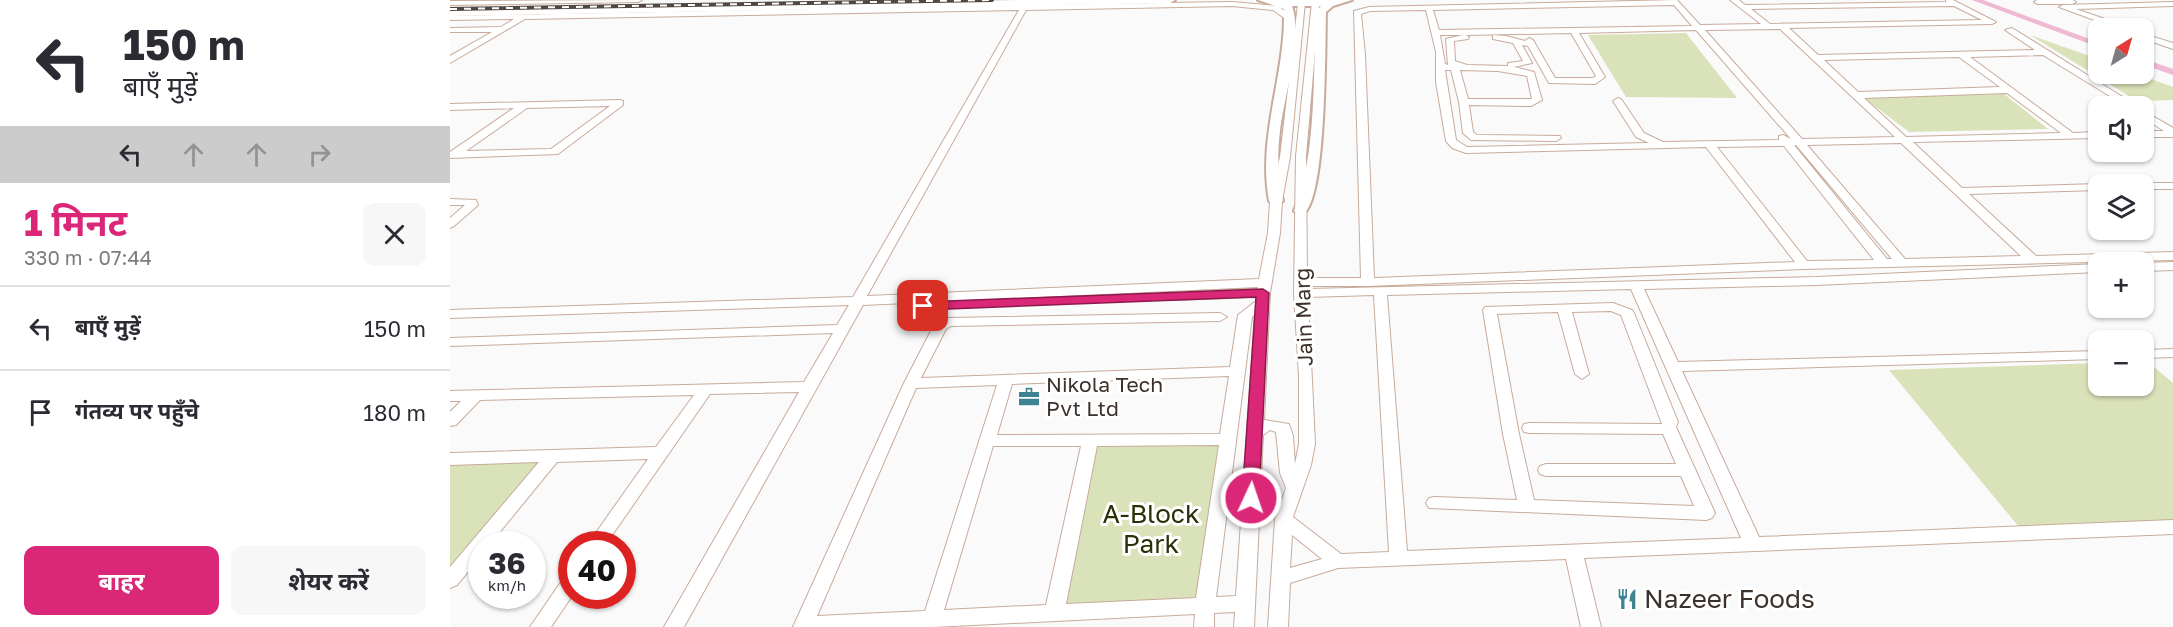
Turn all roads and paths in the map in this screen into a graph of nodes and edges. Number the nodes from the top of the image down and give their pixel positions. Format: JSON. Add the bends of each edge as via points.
{"nodes":[{"id":1,"x":638,"y":0,"type":"edge"},
{"id":2,"x":711,"y":0,"type":"edge"},
{"id":3,"x":756,"y":0,"type":"edge"},
{"id":4,"x":1170,"y":0,"type":"edge"},
{"id":5,"x":1263,"y":0,"type":"edge"},
{"id":6,"x":1347,"y":0,"type":"edge"},
{"id":7,"x":1734,"y":0,"type":"edge"},
{"id":8,"x":704,"y":1,"type":"edge"},
{"id":9,"x":1670,"y":1,"type":"edge"},
{"id":10,"x":2034,"y":1,"type":"edge"},
{"id":11,"x":1951,"y":2,"type":"edge"},
{"id":12,"x":2173,"y":2,"type":"edge"},
{"id":13,"x":450,"y":4,"type":"edge"},
{"id":14,"x":1284,"y":4,"type":"junction"},
{"id":15,"x":1330,"y":4,"type":"junction"},
{"id":16,"x":1026,"y":5,"type":"junction"},
{"id":17,"x":1833,"y":5,"type":"junction"},
{"id":18,"x":1879,"y":5,"type":"junction"},
{"id":19,"x":1743,"y":7,"type":"junction"},
{"id":20,"x":1429,"y":8,"type":"junction"},
{"id":21,"x":529,"y":14,"type":"junction"},
{"id":22,"x":450,"y":15,"type":"edge"},
{"id":23,"x":1290,"y":18,"type":"junction"},
{"id":24,"x":2094,"y":18,"type":"edge"},
{"id":25,"x":2088,"y":19,"type":"edge"},
{"id":26,"x":1908,"y":22,"type":"junction"},
{"id":27,"x":1860,"y":24,"type":"junction"},
{"id":28,"x":1768,"y":26,"type":"junction"},
{"id":29,"x":1782,"y":26,"type":"junction"},
{"id":30,"x":1693,"y":28,"type":"junction"},
{"id":31,"x":503,"y":29,"type":"junction"},
{"id":32,"x":450,"y":30,"type":"edge"},
{"id":33,"x":1573,"y":30,"type":"junction"},
{"id":34,"x":2009,"y":30,"type":"dead end"},
{"id":35,"x":1434,"y":33,"type":"junction"},
{"id":36,"x":2154,"y":41,"type":"edge"},
{"id":37,"x":1517,"y":44,"type":"junction"},
{"id":38,"x":2173,"y":46,"type":"edge"},
{"id":39,"x":2044,"y":52,"type":"junction"},
{"id":40,"x":1961,"y":54,"type":"junction"},
{"id":41,"x":453,"y":57,"type":"edge"},
{"id":42,"x":1817,"y":58,"type":"junction"},
{"id":43,"x":1440,"y":67,"type":"junction"},
{"id":44,"x":1455,"y":68,"type":"junction"},
{"id":45,"x":2008,"y":90,"type":"junction"},
{"id":46,"x":1856,"y":95,"type":"junction"},
{"id":47,"x":2116,"y":96,"type":"edge"},
{"id":48,"x":1618,"y":101,"type":"dead end"},
{"id":49,"x":1464,"y":102,"type":"junction"},
{"id":50,"x":525,"y":105,"type":"junction"},
{"id":51,"x":451,"y":107,"type":"edge"},
{"id":52,"x":2154,"y":121,"type":"edge"},
{"id":53,"x":2173,"y":133,"type":"edge"},
{"id":54,"x":2154,"y":134,"type":"edge"},
{"id":55,"x":2070,"y":135,"type":"junction"},
{"id":56,"x":2088,"y":135,"type":"edge"},
{"id":57,"x":1556,"y":138,"type":"dead end"},
{"id":58,"x":1903,"y":138,"type":"junction"},
{"id":59,"x":1785,"y":141,"type":"junction"},
{"id":60,"x":1798,"y":141,"type":"junction"},
{"id":61,"x":1708,"y":143,"type":"junction"},
{"id":62,"x":1662,"y":145,"type":"junction"},
{"id":63,"x":452,"y":155,"type":"edge"},
{"id":64,"x":2154,"y":186,"type":"edge"},
{"id":65,"x":2173,"y":186,"type":"edge"},
{"id":66,"x":2088,"y":188,"type":"edge"},
{"id":67,"x":1960,"y":191,"type":"junction"},
{"id":68,"x":1276,"y":201,"type":"junction"},
{"id":69,"x":450,"y":202,"type":"edge"},
{"id":70,"x":1301,"y":211,"type":"junction"},
{"id":71,"x":450,"y":224,"type":"edge"},
{"id":72,"x":2173,"y":256,"type":"edge"},
{"id":73,"x":2033,"y":260,"type":"junction"},
{"id":74,"x":1893,"y":263,"type":"junction"},
{"id":75,"x":1804,"y":265,"type":"junction"},
{"id":76,"x":2173,"y":266,"type":"edge"},
{"id":77,"x":2154,"y":267,"type":"edge"},
{"id":78,"x":2088,"y":268,"type":"edge"},
{"id":79,"x":1908,"y":276,"type":"junction"},
{"id":80,"x":1374,"y":287,"type":"junction"},
{"id":81,"x":1637,"y":287,"type":"junction"},
{"id":82,"x":1301,"y":288,"type":"junction"},
{"id":83,"x":1547,"y":289,"type":"junction"},
{"id":84,"x":1264,"y":293,"type":"junction"},
{"id":85,"x":855,"y":305,"type":"junction"},
{"id":86,"x":1559,"y":308,"type":"junction"},
{"id":87,"x":450,"y":314,"type":"edge"},
{"id":88,"x":1220,"y":317,"type":"dead end"},
{"id":89,"x":450,"y":323,"type":"edge"},
{"id":90,"x":842,"y":329,"type":"junction"},
{"id":91,"x":450,"y":342,"type":"edge"},
{"id":92,"x":2173,"y":353,"type":"edge"},
{"id":93,"x":2154,"y":354,"type":"edge"},
{"id":94,"x":2088,"y":355,"type":"edge"},
{"id":95,"x":1675,"y":367,"type":"junction"},
{"id":96,"x":1236,"y":371,"type":"junction"},
{"id":97,"x":1582,"y":375,"type":"dead end"},
{"id":98,"x":1006,"y":380,"type":"junction"},
{"id":99,"x":911,"y":383,"type":"junction"},
{"id":100,"x":809,"y":387,"type":"junction"},
{"id":101,"x":705,"y":390,"type":"junction"},
{"id":102,"x":450,"y":396,"type":"edge"},
{"id":103,"x":475,"y":396,"type":"junction"},
{"id":104,"x":450,"y":421,"type":"edge"},
{"id":105,"x":1668,"y":427,"type":"junction"},
{"id":106,"x":1530,"y":428,"type":"dead end"},
{"id":107,"x":1254,"y":434,"type":"junction"},
{"id":108,"x":1228,"y":439,"type":"junction"},
{"id":109,"x":1090,"y":440,"type":"junction"},
{"id":110,"x":987,"y":441,"type":"junction"},
{"id":111,"x":661,"y":453,"type":"junction"},
{"id":112,"x":553,"y":456,"type":"junction"},
{"id":113,"x":450,"y":459,"type":"edge"},
{"id":114,"x":1546,"y":470,"type":"dead end"},
{"id":115,"x":1688,"y":470,"type":"junction"},
{"id":116,"x":1294,"y":487,"type":"junction"},
{"id":117,"x":1435,"y":503,"type":"dead end"},
{"id":118,"x":1527,"y":505,"type":"junction"},
{"id":119,"x":1284,"y":519,"type":"junction"},
{"id":120,"x":2173,"y":527,"type":"edge"},
{"id":121,"x":606,"y":531,"type":"edge"},
{"id":122,"x":1753,"y":544,"type":"junction"},
{"id":123,"x":1573,"y":551,"type":"junction"},
{"id":124,"x":1399,"y":559,"type":"junction"},
{"id":125,"x":1338,"y":561,"type":"junction"},
{"id":126,"x":1280,"y":579,"type":"junction"},
{"id":127,"x":450,"y":580,"type":"edge"},
{"id":128,"x":558,"y":601,"type":"edge"},
{"id":129,"x":1244,"y":604,"type":"junction"},
{"id":130,"x":1205,"y":606,"type":"junction"},
{"id":131,"x":1054,"y":614,"type":"junction"},
{"id":132,"x":932,"y":619,"type":"junction"},
{"id":133,"x":803,"y":626,"type":"edge"},
{"id":134,"x":540,"y":627,"type":"edge"},
{"id":135,"x":674,"y":627,"type":"edge"},
{"id":136,"x":1204,"y":627,"type":"edge"},
{"id":137,"x":1244,"y":627,"type":"edge"},
{"id":138,"x":1278,"y":627,"type":"edge"},
{"id":139,"x":1591,"y":627,"type":"edge"}],
"edges":[{"from":1,"to":13,"type":"street"},
{"from":2,"to":8,"type":"main road"},
{"from":3,"to":8,"type":"main road"},
{"from":4,"to":16,"type":"main road"},
{"from":5,"to":14,"type":"main road"},
{"from":6,"to":15,"type":"main road"},
{"from":7,"to":19,"type":"street"},
{"from":8,"to":13,"type":"main road"},
{"from":9,"to":20,"type":"street"},
{"from":9,"to":30,"type":"street"},
{"from":10,"to":12,"type":"street"},
{"from":10,"to":25,"type":"street"},
{"from":11,"to":18,"type":"street"},
{"from":11,"to":26,"type":"street","via":[[1992,22]]},
{"from":12,"to":24,"type":"street","via":[[2064,7]]},
{"from":14,"to":15,"type":"main road"},
{"from":14,"to":23,"type":"main road","via":[[1289,8]]},
{"from":15,"to":70,"type":"main road","via":[[1321,11],[1316,137],[1308,194]]},
{"from":16,"to":21,"type":"main road"},
{"from":16,"to":23,"type":"street","via":[[1243,4],[1275,8]]},
{"from":16,"to":85,"type":"street"},
{"from":17,"to":18,"type":"street"},
{"from":17,"to":19,"type":"street"},
{"from":17,"to":27,"type":"street"},
{"from":18,"to":26,"type":"street"},
{"from":19,"to":28,"type":"street"},
{"from":20,"to":35,"type":"street"},
{"from":20,"to":80,"type":"street","via":[[1369,9],[1357,13]]},
{"from":21,"to":22,"type":"main road"},
{"from":21,"to":31,"type":"street"},
{"from":23,"to":68,"type":"main road","via":[[1271,170]]},
{"from":26,"to":27,"type":"street"},
{"from":27,"to":29,"type":"street"},
{"from":28,"to":29,"type":"street"},
{"from":28,"to":30,"type":"street"},
{"from":29,"to":42,"type":"street"},
{"from":30,"to":33,"type":"street"},
{"from":30,"to":59,"type":"street"},
{"from":30,"to":60,"type":"street"},
{"from":31,"to":32,"type":"street"},
{"from":31,"to":41,"type":"street"},
{"from":33,"to":35,"type":"street"},
{"from":33,"to":37,"type":"street","via":[[1601,77],[1595,81],[1552,81],[1530,42]]},
{"from":34,"to":39,"type":"street"},
{"from":35,"to":43,"type":"street"},
{"from":36,"to":38,"type":"street"},
{"from":37,"to":37,"type":"street","via":[[1528,63],[1451,63],[1450,39],[1506,37]]},
{"from":39,"to":40,"type":"street"},
{"from":39,"to":47,"type":"street"},
{"from":40,"to":42,"type":"street"},
{"from":40,"to":45,"type":"street"},
{"from":42,"to":46,"type":"street"},
{"from":43,"to":44,"type":"street"},
{"from":43,"to":62,"type":"street","via":[[1451,141],[1461,149]]},
{"from":44,"to":49,"type":"street"},
{"from":44,"to":49,"type":"street","via":[[1519,70],[1531,74],[1537,100]]},
{"from":45,"to":46,"type":"street"},
{"from":45,"to":55,"type":"street"},
{"from":46,"to":58,"type":"street"},
{"from":48,"to":62,"type":"street","via":[[1640,135]]},
{"from":49,"to":57,"type":"street","via":[[1468,133],[1475,138]]},
{"from":50,"to":51,"type":"street"},
{"from":50,"to":63,"type":"street"},
{"from":50,"to":63,"type":"street","via":[[620,104],[554,152]]},
{"from":52,"to":53,"type":"street"},
{"from":53,"to":54,"type":"street"},
{"from":55,"to":56,"type":"street"},
{"from":55,"to":58,"type":"street"},
{"from":58,"to":60,"type":"street"},
{"from":58,"to":67,"type":"street"},
{"from":59,"to":60,"type":"street"},
{"from":59,"to":61,"type":"street"},
{"from":59,"to":74,"type":"street"},
{"from":60,"to":74,"type":"street"},
{"from":61,"to":62,"type":"street"},
{"from":61,"to":75,"type":"street"},
{"from":64,"to":65,"type":"street"},
{"from":66,"to":67,"type":"street"},
{"from":67,"to":73,"type":"street"},
{"from":68,"to":70,"type":"street","name":"Jain Marg","via":[[1308,4]]},
{"from":68,"to":84,"type":"street","name":"Jain Marg"},
{"from":69,"to":71,"type":"street","via":[[468,201],[472,205]]},
{"from":70,"to":82,"type":"street","name":"Jain Marg"},
{"from":72,"to":73,"type":"street"},
{"from":73,"to":74,"type":"street"},
{"from":74,"to":75,"type":"street"},
{"from":74,"to":79,"type":"street"},
{"from":75,"to":80,"type":"street"},
{"from":76,"to":77,"type":"street"},
{"from":78,"to":79,"type":"street"},
{"from":79,"to":81,"type":"street"},
{"from":80,"to":82,"type":"street"},
{"from":80,"to":83,"type":"street"},
{"from":80,"to":124,"type":"street"},
{"from":81,"to":83,"type":"street"},
{"from":81,"to":95,"type":"street"},
{"from":82,"to":116,"type":"street","name":"Jain Marg","via":[[1307,444]]},
{"from":83,"to":86,"type":"street"},
{"from":84,"to":85,"type":"street"},
{"from":84,"to":96,"type":"street","via":[[1245,315]]},
{"from":84,"to":107,"type":"street","name":"Jain Marg"},
{"from":85,"to":87,"type":"street"},
{"from":85,"to":89,"type":"street"},
{"from":85,"to":90,"type":"street"},
{"from":86,"to":97,"type":"street"},
{"from":86,"to":105,"type":"street","via":[[1613,306],[1627,312],[1670,422]]},
{"from":86,"to":118,"type":"street","via":[[1490,310],[1510,434]]},
{"from":88,"to":99,"type":"street","via":[[948,322],[935,331]]},
{"from":90,"to":91,"type":"street"},
{"from":90,"to":100,"type":"street"},
{"from":92,"to":93,"type":"street"},
{"from":94,"to":95,"type":"street"},
{"from":95,"to":122,"type":"street"},
{"from":96,"to":98,"type":"street"},
{"from":96,"to":108,"type":"street"},
{"from":98,"to":99,"type":"street"},
{"from":98,"to":110,"type":"street"},
{"from":99,"to":133,"type":"street"},
{"from":100,"to":101,"type":"street"},
{"from":100,"to":135,"type":"street"},
{"from":101,"to":103,"type":"street"},
{"from":101,"to":111,"type":"street"},
{"from":102,"to":103,"type":"street"},
{"from":103,"to":104,"type":"street"},
{"from":105,"to":106,"type":"street"},
{"from":105,"to":115,"type":"street"},
{"from":107,"to":116,"type":"street","via":[[1267,424],[1283,428],[1287,472]]},
{"from":107,"to":129,"type":"street","name":"Jain Marg"},
{"from":108,"to":109,"type":"street"},
{"from":108,"to":130,"type":"street"},
{"from":109,"to":110,"type":"street"},
{"from":109,"to":131,"type":"street"},
{"from":110,"to":132,"type":"street"},
{"from":111,"to":112,"type":"street"},
{"from":111,"to":121,"type":"street"},
{"from":112,"to":113,"type":"street"},
{"from":112,"to":127,"type":"street"},
{"from":114,"to":115,"type":"street"},
{"from":115,"to":118,"type":"street","via":[[1706,513]]},
{"from":116,"to":119,"type":"street","name":"Jain Marg"},
{"from":117,"to":118,"type":"street"},
{"from":119,"to":125,"type":"street"},
{"from":119,"to":126,"type":"street","name":"Jain Marg"},
{"from":120,"to":122,"type":"street"},
{"from":122,"to":123,"type":"street"},
{"from":123,"to":124,"type":"street"},
{"from":123,"to":139,"type":"street"},
{"from":124,"to":125,"type":"street"},
{"from":125,"to":126,"type":"street"},
{"from":126,"to":138,"type":"street","name":"Jain Marg"},
{"from":128,"to":134,"type":"street"},
{"from":129,"to":130,"type":"street"},
{"from":129,"to":137,"type":"street","name":"Jain Marg"},
{"from":130,"to":131,"type":"street"},
{"from":130,"to":136,"type":"street"},
{"from":131,"to":132,"type":"street"},
{"from":132,"to":133,"type":"street"}]}
